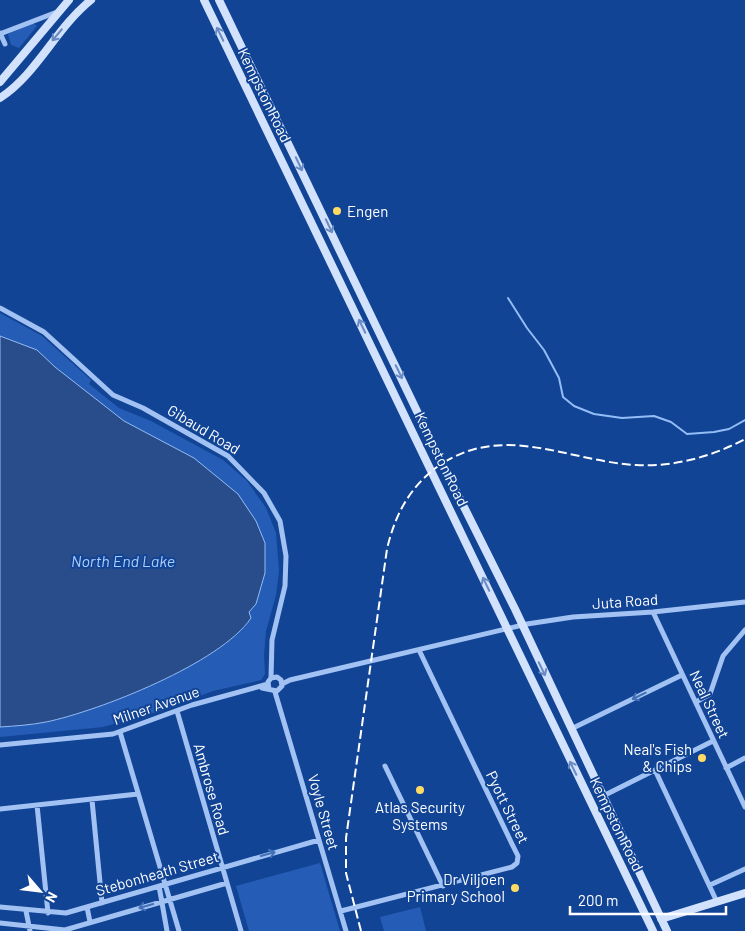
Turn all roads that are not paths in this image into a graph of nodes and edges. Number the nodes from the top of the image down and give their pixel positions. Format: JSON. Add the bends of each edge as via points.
{"nodes":[{"id":1,"x":69,"y":0,"type":"edge"},
{"id":2,"x":91,"y":0,"type":"edge"},
{"id":3,"x":204,"y":0,"type":"edge"},
{"id":4,"x":219,"y":0,"type":"edge"},
{"id":5,"x":57,"y":12,"type":"junction"},
{"id":6,"x":0,"y":34,"type":"edge"},
{"id":7,"x":5,"y":44,"type":"dead end"},
{"id":8,"x":0,"y":82,"type":"edge"},
{"id":9,"x":0,"y":98,"type":"edge"},
{"id":10,"x":0,"y":308,"type":"edge"},
{"id":11,"x":745,"y":602,"type":"edge"},
{"id":12,"x":653,"y":612,"type":"junction"},
{"id":13,"x":522,"y":625,"type":"junction"},
{"id":14,"x":507,"y":628,"type":"junction"},
{"id":15,"x":745,"y":630,"type":"edge"},
{"id":16,"x":419,"y":650,"type":"junction"},
{"id":17,"x":682,"y":675,"type":"junction"},
{"id":18,"x":273,"y":678,"type":"junction"},
{"id":19,"x":282,"y":682,"type":"junction"},
{"id":20,"x":268,"y":687,"type":"junction"},
{"id":21,"x":277,"y":691,"type":"junction"},
{"id":22,"x":696,"y":702,"type":"junction"},
{"id":23,"x":177,"y":711,"type":"junction"},
{"id":24,"x":572,"y":729,"type":"junction"},
{"id":25,"x":120,"y":732,"type":"junction"},
{"id":26,"x":713,"y":741,"type":"junction"},
{"id":27,"x":0,"y":745,"type":"edge"},
{"id":28,"x":745,"y":758,"type":"edge"},
{"id":29,"x":385,"y":766,"type":"dead end"},
{"id":30,"x":726,"y":768,"type":"junction"},
{"id":31,"x":656,"y":770,"type":"junction"},
{"id":32,"x":138,"y":794,"type":"junction"},
{"id":33,"x":603,"y":796,"type":"junction"},
{"id":34,"x":92,"y":800,"type":"junction"},
{"id":35,"x":37,"y":805,"type":"junction"},
{"id":36,"x":745,"y":807,"type":"edge"},
{"id":37,"x":0,"y":808,"type":"edge"},
{"id":38,"x":319,"y":840,"type":"junction"},
{"id":39,"x":222,"y":868,"type":"junction"},
{"id":40,"x":745,"y":869,"type":"edge"},
{"id":41,"x":227,"y":883,"type":"junction"},
{"id":42,"x":710,"y":885,"type":"junction"},
{"id":43,"x":162,"y":886,"type":"junction"},
{"id":44,"x":443,"y":886,"type":"junction"},
{"id":45,"x":745,"y":893,"type":"edge"},
{"id":46,"x":166,"y":901,"type":"junction"},
{"id":47,"x":102,"y":902,"type":"junction"},
{"id":48,"x":717,"y":902,"type":"junction"},
{"id":49,"x":0,"y":907,"type":"edge"},
{"id":50,"x":87,"y":907,"type":"junction"},
{"id":51,"x":26,"y":911,"type":"junction"},
{"id":52,"x":340,"y":911,"type":"junction"},
{"id":53,"x":48,"y":913,"type":"junction"},
{"id":54,"x":661,"y":919,"type":"junction"},
{"id":55,"x":90,"y":922,"type":"junction"},
{"id":56,"x":0,"y":923,"type":"edge"},
{"id":57,"x":29,"y":929,"type":"edge"},
{"id":58,"x":70,"y":930,"type":"edge"},
{"id":59,"x":167,"y":931,"type":"edge"},
{"id":60,"x":179,"y":931,"type":"edge"},
{"id":61,"x":240,"y":931,"type":"edge"},
{"id":62,"x":346,"y":931,"type":"edge"},
{"id":63,"x":653,"y":931,"type":"edge"},
{"id":64,"x":667,"y":931,"type":"edge"}],
"edges":[{"from":1,"to":5,"type":"main road"},
{"from":2,"to":9,"type":"main road","one_way":true,"via":[[71,18],[17,84]]},
{"from":14,"to":3,"type":"main road","name":"Kempston Road","one_way":true},
{"from":4,"to":13,"type":"main road","name":"Kempston Road","one_way":true},
{"from":5,"to":6,"type":"street"},
{"from":5,"to":8,"type":"main road"},
{"from":6,"to":7,"type":"street"},
{"from":10,"to":18,"type":"street","name":"Gibaud Road","via":[[44,332],[113,395],[144,408],[224,453],[246,471],[264,493],[280,521],[286,556],[285,586],[272,640]]},
{"from":11,"to":12,"type":"street","name":"Juta Road"},
{"from":12,"to":13,"type":"street","name":"Juta Road","via":[[572,617]]},
{"from":12,"to":17,"type":"street","name":"Neal Street"},
{"from":13,"to":14,"type":"street","name":"Juta Road"},
{"from":13,"to":24,"type":"main road","name":"Kempston Road","one_way":true},
{"from":14,"to":16,"type":"street"},
{"from":63,"to":14,"type":"main road","name":"Kempston Road","one_way":true},
{"from":15,"to":22,"type":"street","via":[[723,656],[710,694]]},
{"from":16,"to":19,"type":"street"},
{"from":16,"to":44,"type":"street","name":"Pyott Street","via":[[518,856],[512,867]]},
{"from":17,"to":22,"type":"street","name":"Neal Street"},
{"from":17,"to":24,"type":"street","one_way":true},
{"from":18,"to":19,"type":"street"},
{"from":18,"to":20,"type":"street","name":"Gibaud Road"},
{"from":19,"to":21,"type":"street"},
{"from":20,"to":21,"type":"street"},
{"from":20,"to":23,"type":"street","name":"Milner Avenue"},
{"from":21,"to":38,"type":"street","name":"Voyle Street"},
{"from":22,"to":26,"type":"street","name":"Neal Street"},
{"from":23,"to":25,"type":"street","name":"Milner Avenue"},
{"from":23,"to":39,"type":"street","name":"Ambrose Road"},
{"from":24,"to":33,"type":"main road","name":"Kempston Road"},
{"from":25,"to":27,"type":"street","name":"Milner Avenue"},
{"from":25,"to":32,"type":"street"},
{"from":26,"to":30,"type":"street","name":"Neal Street"},
{"from":26,"to":31,"type":"street"},
{"from":28,"to":30,"type":"street"},
{"from":29,"to":44,"type":"street"},
{"from":30,"to":36,"type":"street","name":"Neal Street"},
{"from":31,"to":33,"type":"street"},
{"from":31,"to":42,"type":"street"},
{"from":32,"to":34,"type":"street"},
{"from":32,"to":43,"type":"street"},
{"from":33,"to":54,"type":"main road","name":"Kempston Road"},
{"from":34,"to":35,"type":"street"},
{"from":34,"to":47,"type":"street"},
{"from":35,"to":37,"type":"street"},
{"from":35,"to":53,"type":"street"},
{"from":39,"to":38,"type":"street","name":"Stebonheath Street","one_way":true},
{"from":38,"to":52,"type":"street","name":"Voyle Street"},
{"from":39,"to":41,"type":"street","name":"Ambrose Road"},
{"from":39,"to":43,"type":"street","name":"Stebonheath Street"},
{"from":40,"to":42,"type":"street"},
{"from":41,"to":46,"type":"street","name":"Stebonheath Street"},
{"from":41,"to":61,"type":"street","name":"Ambrose Road"},
{"from":42,"to":48,"type":"street"},
{"from":43,"to":46,"type":"street"},
{"from":43,"to":47,"type":"street","name":"Stebonheath Street"},
{"from":44,"to":52,"type":"street","name":"Pyott Street"},
{"from":45,"to":48,"type":"main road"},
{"from":46,"to":55,"type":"street","name":"Stebonheath Street","one_way":true},
{"from":46,"to":59,"type":"street","via":[[162,915]]},
{"from":46,"to":60,"type":"street"},
{"from":47,"to":50,"type":"street","name":"Stebonheath Street"},
{"from":48,"to":54,"type":"main road"},
{"from":49,"to":51,"type":"street","name":"Stebonheath Street"},
{"from":50,"to":53,"type":"street","name":"Stebonheath Street","via":[[62,914]]},
{"from":50,"to":55,"type":"street"},
{"from":51,"to":53,"type":"street","name":"Stebonheath Street"},
{"from":51,"to":57,"type":"street"},
{"from":52,"to":62,"type":"street","name":"Voyle Street"},
{"from":54,"to":64,"type":"main road","name":"Kempston Road"},
{"from":55,"to":58,"type":"street","name":"Stebonheath Street"},
{"from":56,"to":57,"type":"street","name":"Stebonheath Street"},
{"from":57,"to":58,"type":"street","name":"Stebonheath Street"}]}
